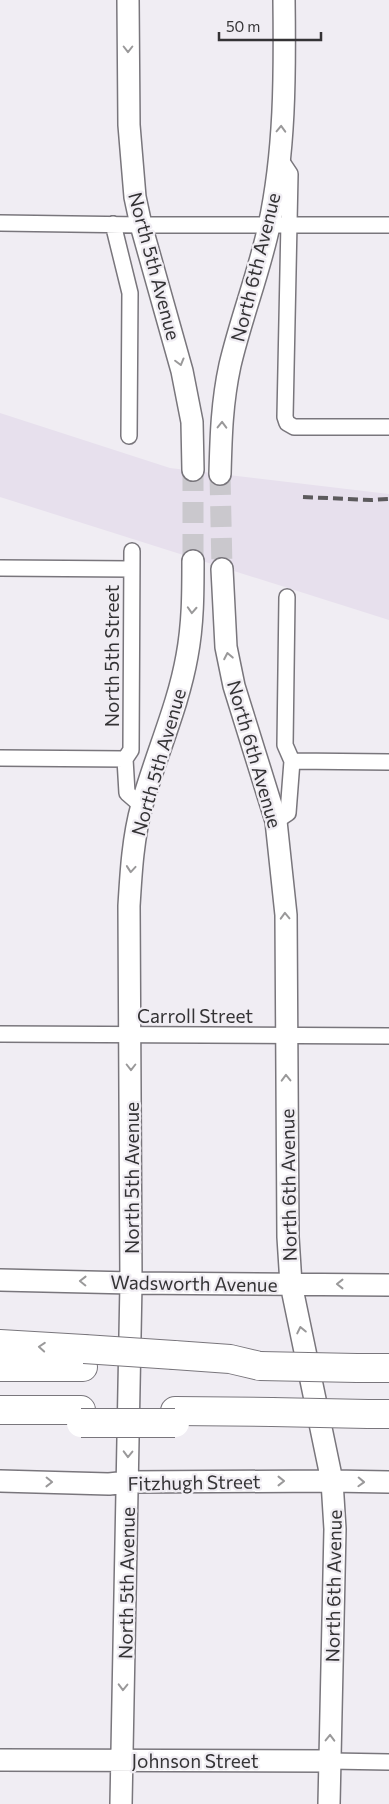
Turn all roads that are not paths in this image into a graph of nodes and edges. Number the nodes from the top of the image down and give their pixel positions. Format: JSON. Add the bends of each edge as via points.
{"nodes":[{"id":1,"x":128,"y":0,"type":"edge"},
{"id":2,"x":284,"y":0,"type":"edge"},
{"id":3,"x":0,"y":223,"type":"edge"},
{"id":4,"x":113,"y":224,"type":"junction"},
{"id":5,"x":141,"y":225,"type":"junction"},
{"id":6,"x":280,"y":225,"type":"junction"},
{"id":7,"x":389,"y":225,"type":"edge"},
{"id":8,"x":389,"y":427,"type":"edge"},
{"id":9,"x":129,"y":436,"type":"dead end"},
{"id":10,"x":193,"y":470,"type":"tunnel mouth"},
{"id":11,"x":220,"y":474,"type":"tunnel mouth"},
{"id":12,"x":132,"y":551,"type":"dead end"},
{"id":13,"x":193,"y":561,"type":"tunnel mouth"},
{"id":14,"x":0,"y":568,"type":"edge"},
{"id":15,"x":131,"y":569,"type":"junction"},
{"id":16,"x":222,"y":570,"type":"tunnel mouth"},
{"id":17,"x":287,"y":597,"type":"dead end"},
{"id":18,"x":0,"y":758,"type":"edge"},
{"id":19,"x":125,"y":759,"type":"junction"},
{"id":20,"x":292,"y":761,"type":"junction"},
{"id":21,"x":389,"y":762,"type":"edge"},
{"id":22,"x":142,"y":806,"type":"junction"},
{"id":23,"x":276,"y":820,"type":"junction"},
{"id":24,"x":0,"y":1034,"type":"edge"},
{"id":25,"x":131,"y":1035,"type":"junction"},
{"id":26,"x":285,"y":1035,"type":"junction"},
{"id":27,"x":389,"y":1036,"type":"edge"},
{"id":28,"x":0,"y":1280,"type":"edge"},
{"id":29,"x":131,"y":1283,"type":"junction"},
{"id":30,"x":291,"y":1284,"type":"junction"},
{"id":31,"x":389,"y":1285,"type":"edge"},
{"id":32,"x":0,"y":1344,"type":"edge"},
{"id":33,"x":84,"y":1358,"type":"junction"},
{"id":34,"x":0,"y":1368,"type":"edge"},
{"id":35,"x":389,"y":1368,"type":"edge"},
{"id":36,"x":0,"y":1410,"type":"edge"},
{"id":37,"x":379,"y":1414,"type":"edge"},
{"id":38,"x":81,"y":1417,"type":"junction"},
{"id":39,"x":0,"y":1425,"type":"edge"},
{"id":40,"x":0,"y":1481,"type":"edge"},
{"id":41,"x":332,"y":1481,"type":"junction"},
{"id":42,"x":128,"y":1482,"type":"junction"},
{"id":43,"x":389,"y":1482,"type":"edge"},
{"id":44,"x":0,"y":1760,"type":"edge"},
{"id":45,"x":122,"y":1760,"type":"junction"},
{"id":46,"x":330,"y":1761,"type":"junction"},
{"id":47,"x":389,"y":1762,"type":"edge"},
{"id":48,"x":121,"y":1804,"type":"edge"},
{"id":49,"x":329,"y":1804,"type":"edge"}],
"edges":[{"from":1,"to":5,"type":"street","name":"North 5th Avenue","one_way":true,"via":[[129,134]]},
{"from":6,"to":2,"type":"street","name":"North 6th Avenue","one_way":true},
{"from":3,"to":4,"type":"street"},
{"from":4,"to":5,"type":"street"},
{"from":4,"to":9,"type":"street","name":"North 5th Avenue","via":[[130,293]]},
{"from":5,"to":6,"type":"street"},
{"from":5,"to":10,"type":"street","name":"North 5th Avenue","one_way":true,"via":[[182,371],[192,422]]},
{"from":6,"to":7,"type":"street"},
{"from":6,"to":8,"type":"street","via":[[287,252],[287,423],[294,427]]},
{"from":11,"to":6,"type":"street","name":"North 6th Avenue","one_way":true,"via":[[222,413],[230,364]]},
{"from":12,"to":15,"type":"street","name":"North 5th Street"},
{"from":13,"to":22,"type":"street","name":"North 5th Avenue","one_way":true,"via":[[188,655],[177,702]]},
{"from":14,"to":15,"type":"street"},
{"from":15,"to":19,"type":"street","name":"North 5th Street","via":[[131,750]]},
{"from":23,"to":16,"type":"street","name":"North 6th Avenue","one_way":true,"via":[[234,686],[226,647]]},
{"from":17,"to":20,"type":"street","via":[[285,745]]},
{"from":18,"to":19,"type":"street"},
{"from":19,"to":22,"type":"street","name":"North 5th Street","via":[[127,793]]},
{"from":20,"to":21,"type":"street"},
{"from":20,"to":23,"type":"street","via":[[288,813]]},
{"from":22,"to":25,"type":"street","name":"North 5th Avenue","one_way":true,"via":[[131,866]]},
{"from":26,"to":23,"type":"street","name":"North 6th Avenue","one_way":true,"via":[[286,915]]},
{"from":24,"to":25,"type":"street","name":"Carroll Street"},
{"from":25,"to":26,"type":"street","name":"Carroll Street"},
{"from":25,"to":29,"type":"street","name":"North 5th Avenue","one_way":true},
{"from":26,"to":27,"type":"street","name":"Carroll Street"},
{"from":30,"to":26,"type":"street","name":"North 6th Avenue","one_way":true},
{"from":29,"to":28,"type":"street","name":"Wadsworth Avenue","one_way":true},
{"from":29,"to":30,"type":"street","name":"Wadsworth Avenue"},
{"from":29,"to":42,"type":"street","name":"North 5th Avenue","one_way":true},
{"from":31,"to":30,"type":"street","name":"Wadsworth Avenue","one_way":true},
{"from":41,"to":30,"type":"street","name":"North 6th Avenue","one_way":true},
{"from":33,"to":32,"type":"highway","one_way":true},
{"from":33,"to":34,"type":"highway"},
{"from":33,"to":35,"type":"highway","bridge":true,"via":[[230,1360],[260,1366]]},
{"from":36,"to":38,"type":"highway"},
{"from":37,"to":38,"type":"highway","bridge":true,"via":[[267,1412],[175,1417]]},
{"from":38,"to":39,"type":"highway"},
{"from":40,"to":42,"type":"street","name":"Fitzhugh Street","one_way":true},
{"from":42,"to":41,"type":"street","name":"Fitzhugh Street","one_way":true},
{"from":41,"to":43,"type":"street","name":"Fitzhugh Street","one_way":true},
{"from":46,"to":41,"type":"street","name":"North 6th Avenue","one_way":true,"via":[[335,1530]]},
{"from":42,"to":45,"type":"street","name":"North 5th Avenue","one_way":true},
{"from":44,"to":45,"type":"street","name":"Johnson Street"},
{"from":45,"to":46,"type":"street","name":"Johnson Street"},
{"from":45,"to":48,"type":"street","name":"North 5th Avenue"},
{"from":46,"to":47,"type":"street","name":"Johnson Street"},
{"from":46,"to":49,"type":"street","name":"North 6th Avenue"}]}
